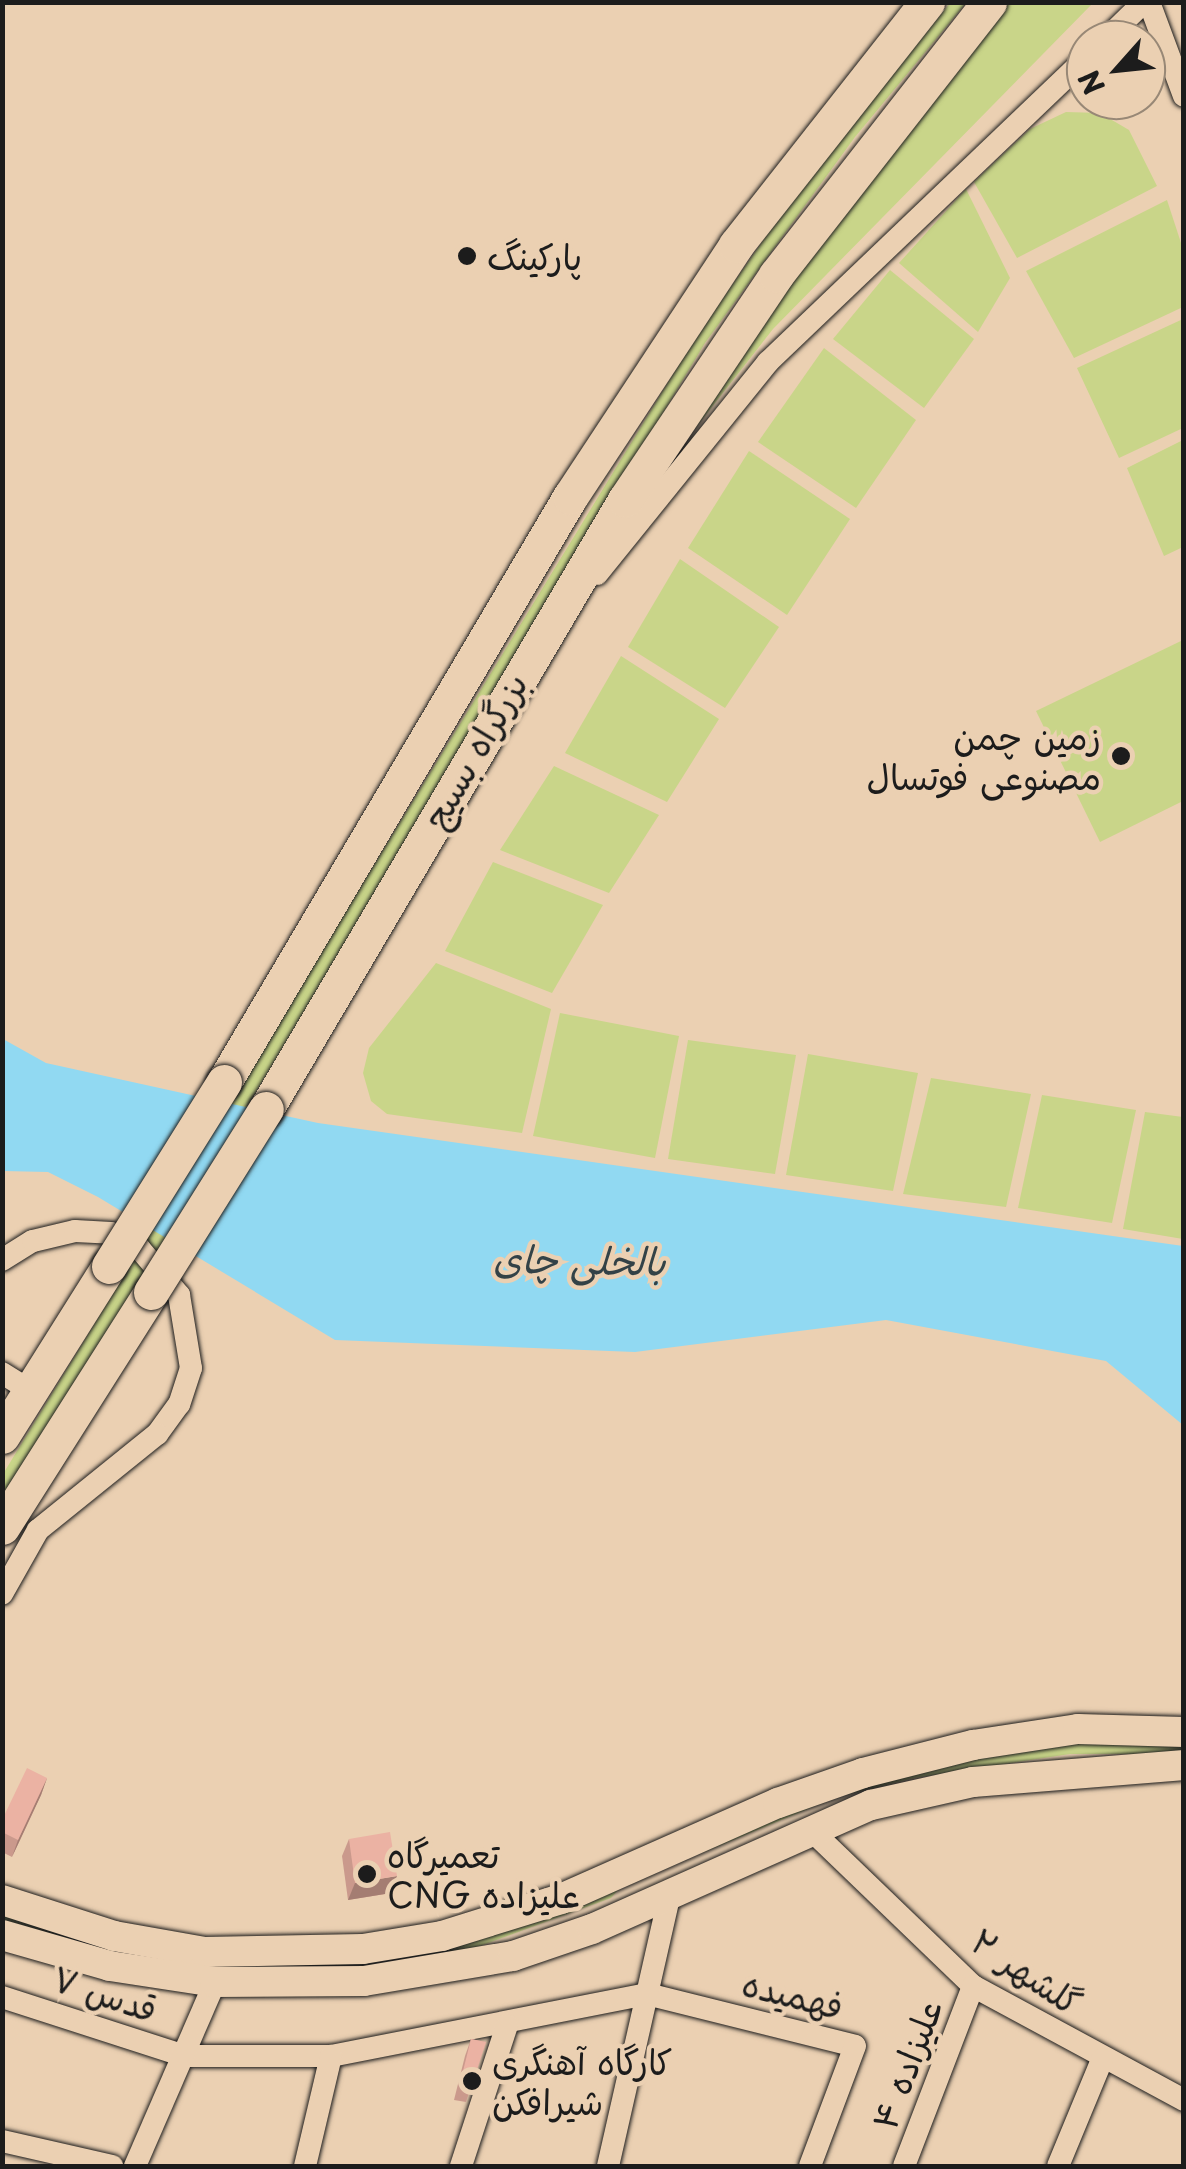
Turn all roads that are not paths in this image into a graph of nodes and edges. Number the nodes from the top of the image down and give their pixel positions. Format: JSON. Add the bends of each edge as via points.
{"nodes":[{"id":1,"x":927,"y":2,"type":"edge"},
{"id":2,"x":989,"y":2,"type":"edge"},
{"id":3,"x":1146,"y":2,"type":"edge"},
{"id":4,"x":1127,"y":20,"type":"edge"},
{"id":5,"x":1066,"y":77,"type":"edge"},
{"id":6,"x":1184,"y":96,"type":"edge"},
{"id":7,"x":522,"y":666,"type":"junction"},
{"id":8,"x":2,"y":1260,"type":"edge"},
{"id":9,"x":10,"y":1377,"type":"edge"},
{"id":10,"x":2,"y":1436,"type":"edge"},
{"id":11,"x":2,"y":1527,"type":"edge"},
{"id":12,"x":2,"y":1594,"type":"edge"},
{"id":13,"x":1184,"y":1732,"type":"edge"},
{"id":14,"x":1184,"y":1765,"type":"edge"},
{"id":15,"x":810,"y":1829,"type":"junction"},
{"id":16,"x":655,"y":1858,"type":"junction"},
{"id":17,"x":669,"y":1897,"type":"junction"},
{"id":18,"x":2,"y":1900,"type":"edge"},
{"id":19,"x":2,"y":1934,"type":"edge"},
{"id":20,"x":215,"y":1982,"type":"junction"},
{"id":21,"x":973,"y":1986,"type":"junction"},
{"id":22,"x":647,"y":1994,"type":"junction"},
{"id":23,"x":2,"y":1996,"type":"edge"},
{"id":24,"x":507,"y":2024,"type":"junction"},
{"id":25,"x":185,"y":2056,"type":"junction"},
{"id":26,"x":331,"y":2056,"type":"junction"},
{"id":27,"x":1102,"y":2060,"type":"junction"},
{"id":28,"x":1184,"y":2100,"type":"edge"},
{"id":29,"x":2,"y":2141,"type":"edge"},
{"id":30,"x":112,"y":2166,"type":"edge"},
{"id":31,"x":135,"y":2166,"type":"edge"},
{"id":32,"x":305,"y":2166,"type":"edge"},
{"id":33,"x":461,"y":2166,"type":"edge"},
{"id":34,"x":608,"y":2166,"type":"edge"},
{"id":35,"x":810,"y":2166,"type":"edge"},
{"id":36,"x":904,"y":2166,"type":"edge"},
{"id":37,"x":1058,"y":2166,"type":"edge"}],
"edges":[{"from":1,"to":9,"type":"highway","name":"بزرگراه بسیج","bridge":true,"via":[[736,245],[570,497],[109,1266]]},
{"from":2,"to":7,"type":"highway","name":"بزرگراه بسیج","via":[[776,274]]},
{"from":3,"to":4,"type":"street"},
{"from":3,"to":6,"type":"street"},
{"from":5,"to":7,"type":"street","via":[[768,362]]},
{"from":7,"to":11,"type":"highway","name":"بزرگراه بسیج","bridge":true,"via":[[266,1110]]},
{"from":8,"to":12,"type":"street","via":[[33,1241],[76,1230],[111,1232],[139,1248],[180,1295],[191,1368],[157,1434],[38,1530]]},
{"from":9,"to":10,"type":"highway","name":"بزرگراه بسیج"},
{"from":13,"to":16,"type":"main road","via":[[1078,1730],[973,1745],[778,1802]]},
{"from":14,"to":15,"type":"main road","via":[[973,1782],[871,1805]]},
{"from":15,"to":17,"type":"main road"},
{"from":15,"to":21,"type":"street","name":"گلشهر ۲"},
{"from":16,"to":17,"type":"main road"},
{"from":16,"to":18,"type":"main road","via":[[561,1899],[442,1936],[362,1949],[205,1952],[114,1936]]},
{"from":17,"to":20,"type":"main road","via":[[544,1945],[455,1967],[364,1981]]},
{"from":17,"to":22,"type":"street"},
{"from":19,"to":20,"type":"main road","via":[[110,1966]]},
{"from":20,"to":25,"type":"street"},
{"from":21,"to":27,"type":"street","name":"گلشهر ۲"},
{"from":21,"to":36,"type":"street","name":"علیزاده ۴"},
{"from":22,"to":24,"type":"street","name":"قدس ۷"},
{"from":22,"to":34,"type":"street"},
{"from":22,"to":35,"type":"street","name":"فهمیده","via":[[855,2046]]},
{"from":23,"to":25,"type":"street","name":"قدس ۷"},
{"from":24,"to":26,"type":"street","name":"قدس ۷"},
{"from":24,"to":33,"type":"street"},
{"from":25,"to":26,"type":"street","name":"قدس ۷"},
{"from":25,"to":31,"type":"street"},
{"from":26,"to":32,"type":"street"},
{"from":27,"to":28,"type":"street","name":"گلشهر ۲"},
{"from":27,"to":37,"type":"street"},
{"from":29,"to":30,"type":"street"}]}
